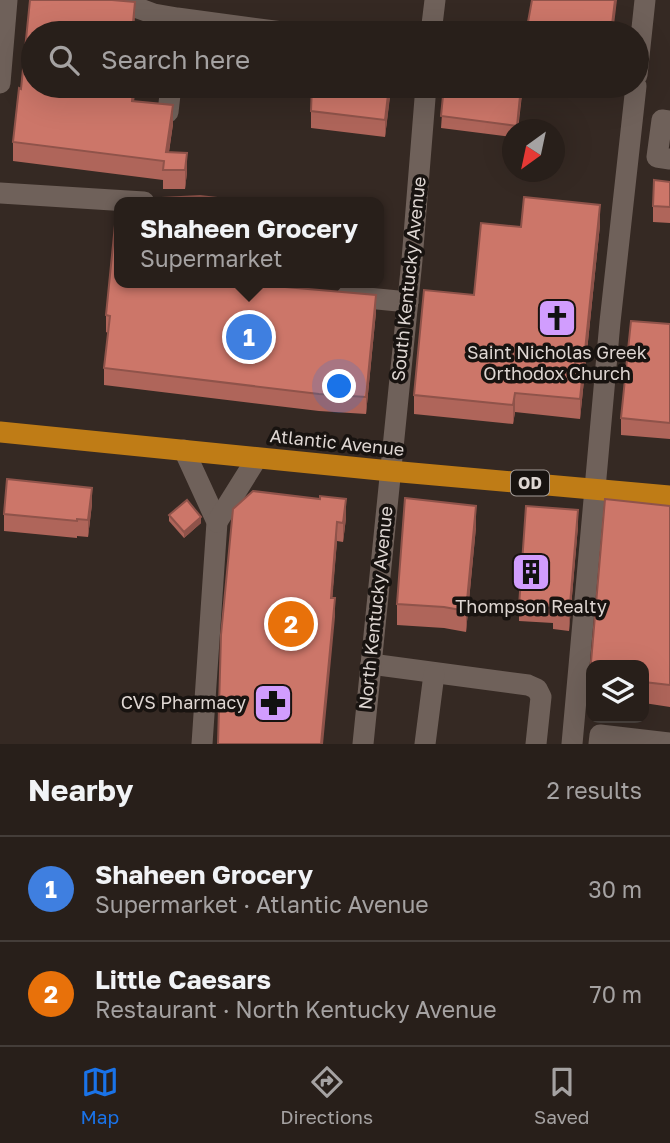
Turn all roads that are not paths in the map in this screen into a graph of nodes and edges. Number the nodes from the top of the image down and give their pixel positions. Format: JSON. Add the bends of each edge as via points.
{"nodes":[{"id":1,"x":7,"y":0,"type":"edge"},
{"id":2,"x":55,"y":0,"type":"edge"},
{"id":3,"x":435,"y":0,"type":"edge"},
{"id":4,"x":645,"y":0,"type":"edge"},
{"id":5,"x":167,"y":21,"type":"edge"},
{"id":6,"x":432,"y":21,"type":"edge"},
{"id":7,"x":643,"y":21,"type":"edge"},
{"id":8,"x":0,"y":83,"type":"edge"},
{"id":9,"x":170,"y":98,"type":"edge"},
{"id":10,"x":425,"y":98,"type":"edge"},
{"id":11,"x":634,"y":98,"type":"edge"},
{"id":12,"x":168,"y":112,"type":"edge"},
{"id":13,"x":632,"y":117,"type":"junction"},
{"id":14,"x":666,"y":121,"type":"edge"},
{"id":15,"x":628,"y":154,"type":"junction"},
{"id":16,"x":663,"y":158,"type":"edge"},
{"id":17,"x":0,"y":193,"type":"edge"},
{"id":18,"x":114,"y":200,"type":"edge"},
{"id":19,"x":328,"y":295,"type":"edge"},
{"id":20,"x":408,"y":302,"type":"junction"},
{"id":21,"x":610,"y":322,"type":"junction"},
{"id":22,"x":634,"y":325,"type":"edge"},
{"id":23,"x":0,"y":432,"type":"edge"},
{"id":24,"x":184,"y":450,"type":"junction"},
{"id":25,"x":257,"y":458,"type":"junction"},
{"id":26,"x":390,"y":471,"type":"junction"},
{"id":27,"x":596,"y":488,"type":"junction"},
{"id":28,"x":670,"y":496,"type":"edge"},
{"id":29,"x":217,"y":522,"type":"junction"},
{"id":30,"x":371,"y":664,"type":"junction"},
{"id":31,"x":433,"y":674,"type":"junction"},
{"id":32,"x":670,"y":743,"type":"edge"},
{"id":33,"x":202,"y":744,"type":"edge"},
{"id":34,"x":363,"y":744,"type":"edge"},
{"id":35,"x":425,"y":744,"type":"edge"},
{"id":36,"x":536,"y":744,"type":"edge"},
{"id":37,"x":572,"y":744,"type":"edge"},
{"id":38,"x":599,"y":744,"type":"edge"}],
"edges":[{"from":1,"to":8,"type":"street"},
{"from":2,"to":5,"type":"street","via":[[132,6]]},
{"from":3,"to":6,"type":"street"},
{"from":4,"to":7,"type":"street"},
{"from":9,"to":12,"type":"street"},
{"from":10,"to":20,"type":"street","name":"South Kentucky Avenue"},
{"from":11,"to":13,"type":"street"},
{"from":13,"to":14,"type":"street"},
{"from":13,"to":15,"type":"street"},
{"from":14,"to":16,"type":"street"},
{"from":15,"to":16,"type":"street"},
{"from":15,"to":21,"type":"street"},
{"from":17,"to":18,"type":"street"},
{"from":19,"to":20,"type":"street"},
{"from":20,"to":26,"type":"street","name":"South Kentucky Avenue"},
{"from":21,"to":22,"type":"street"},
{"from":21,"to":27,"type":"street"},
{"from":23,"to":24,"type":"highway","name":"Atlantic Avenue","number":"OD"},
{"from":24,"to":25,"type":"highway","name":"Atlantic Avenue","number":"OD"},
{"from":24,"to":29,"type":"street"},
{"from":25,"to":26,"type":"highway","name":"Atlantic Avenue","number":"OD"},
{"from":25,"to":29,"type":"street"},
{"from":26,"to":27,"type":"highway","name":"Atlantic Avenue","number":"OD"},
{"from":26,"to":30,"type":"street","name":"North Kentucky Avenue"},
{"from":27,"to":28,"type":"highway","name":"Atlantic Avenue","number":"OD"},
{"from":27,"to":37,"type":"street"},
{"from":29,"to":33,"type":"street"},
{"from":30,"to":31,"type":"street"},
{"from":30,"to":34,"type":"street","name":"North Kentucky Avenue"},
{"from":31,"to":35,"type":"street"},
{"from":31,"to":36,"type":"street","via":[[528,685],[537,690],[541,697]]},
{"from":32,"to":38,"type":"street","via":[[600,735]]}]}
